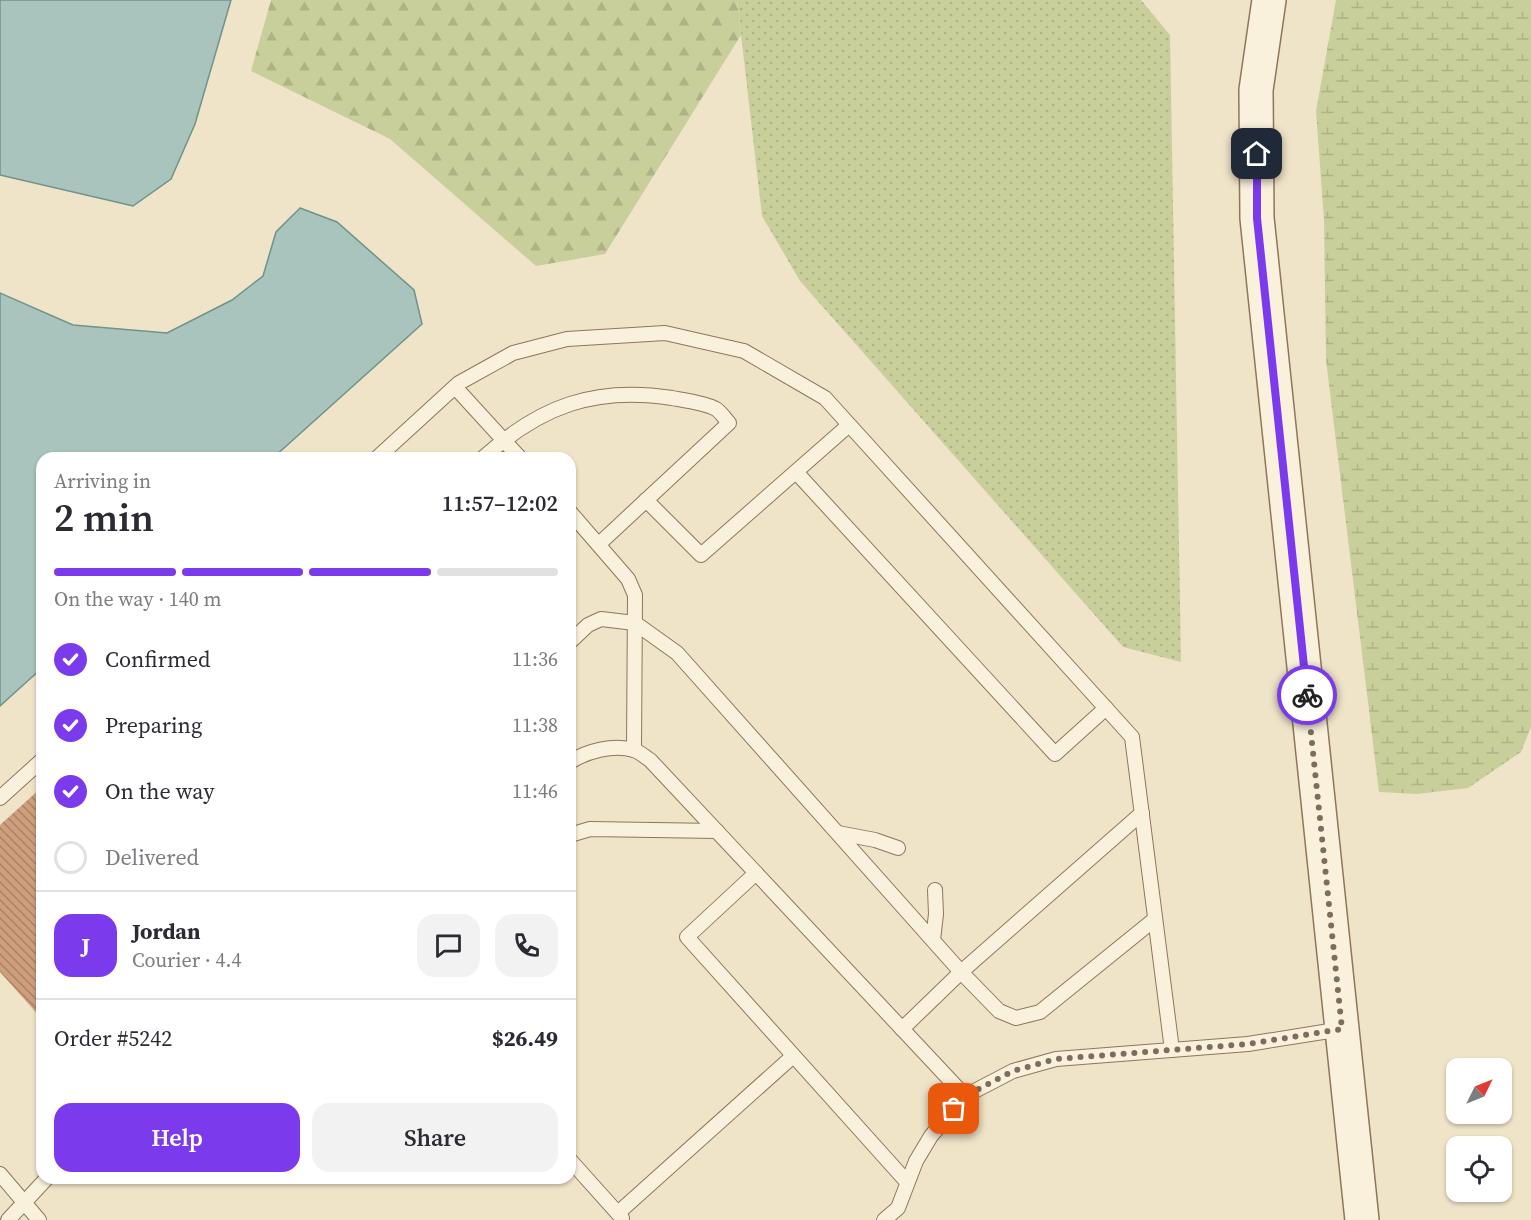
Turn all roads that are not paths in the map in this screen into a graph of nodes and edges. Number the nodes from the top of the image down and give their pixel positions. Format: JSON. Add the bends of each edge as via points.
{"nodes":[{"id":1,"x":1269,"y":0,"type":"edge"},
{"id":2,"x":455,"y":387,"type":"junction"},
{"id":3,"x":849,"y":425,"type":"junction"},
{"id":4,"x":503,"y":439,"type":"junction"},
{"id":5,"x":383,"y":452,"type":"edge"},
{"id":6,"x":489,"y":452,"type":"edge"},
{"id":7,"x":515,"y":452,"type":"edge"},
{"id":8,"x":796,"y":472,"type":"junction"},
{"id":9,"x":646,"y":500,"type":"junction"},
{"id":10,"x":576,"y":519,"type":"edge"},
{"id":11,"x":599,"y":544,"type":"junction"},
{"id":12,"x":635,"y":623,"type":"junction"},
{"id":13,"x":576,"y":636,"type":"edge"},
{"id":14,"x":1106,"y":708,"type":"junction"},
{"id":15,"x":634,"y":750,"type":"junction"},
{"id":16,"x":576,"y":758,"type":"edge"},
{"id":17,"x":36,"y":765,"type":"edge"},
{"id":18,"x":0,"y":798,"type":"edge"},
{"id":19,"x":1142,"y":813,"type":"junction"},
{"id":20,"x":717,"y":831,"type":"junction"},
{"id":21,"x":576,"y":833,"type":"edge"},
{"id":22,"x":838,"y":833,"type":"junction"},
{"id":23,"x":898,"y":848,"type":"dead end"},
{"id":24,"x":756,"y":873,"type":"junction"},
{"id":25,"x":935,"y":890,"type":"dead end"},
{"id":26,"x":1155,"y":919,"type":"junction"},
{"id":27,"x":933,"y":940,"type":"junction"},
{"id":28,"x":961,"y":972,"type":"junction"},
{"id":29,"x":902,"y":1029,"type":"junction"},
{"id":30,"x":1342,"y":1029,"type":"junction"},
{"id":31,"x":1172,"y":1050,"type":"junction"},
{"id":32,"x":792,"y":1057,"type":"junction"},
{"id":33,"x":965,"y":1096,"type":"junction"},
{"id":34,"x":576,"y":1167,"type":"edge"},
{"id":35,"x":0,"y":1173,"type":"edge"},
{"id":36,"x":907,"y":1182,"type":"junction"},
{"id":37,"x":41,"y":1184,"type":"edge"},
{"id":38,"x":23,"y":1202,"type":"junction"},
{"id":39,"x":621,"y":1217,"type":"edge"},
{"id":40,"x":8,"y":1220,"type":"edge"},
{"id":41,"x":39,"y":1220,"type":"edge"},
{"id":42,"x":884,"y":1220,"type":"edge"},
{"id":43,"x":1362,"y":1220,"type":"edge"}],
"edges":[{"from":1,"to":30,"type":"street","via":[[1256,90],[1257,218]]},
{"from":2,"to":3,"type":"lane","via":[[513,353],[567,339],[665,333],[744,351],[825,398]]},
{"from":2,"to":4,"type":"lane"},
{"from":2,"to":5,"type":"lane"},
{"from":3,"to":8,"type":"lane"},
{"from":3,"to":14,"type":"lane"},
{"from":4,"to":6,"type":"lane"},
{"from":4,"to":7,"type":"lane"},
{"from":4,"to":9,"type":"lane","via":[[544,413],[576,401],[619,394],[676,399],[716,409],[729,423]]},
{"from":8,"to":9,"type":"lane","via":[[702,555]]},
{"from":8,"to":14,"type":"lane","via":[[1055,754]]},
{"from":9,"to":11,"type":"lane"},
{"from":10,"to":11,"type":"lane"},
{"from":11,"to":12,"type":"lane","via":[[628,579],[635,596]]},
{"from":12,"to":13,"type":"lane","via":[[601,619]]},
{"from":12,"to":15,"type":"lane"},
{"from":12,"to":22,"type":"lane","via":[[677,653]]},
{"from":14,"to":19,"type":"lane","via":[[1132,737]]},
{"from":15,"to":16,"type":"lane","via":[[610,748]]},
{"from":15,"to":20,"type":"lane","via":[[650,760]]},
{"from":17,"to":18,"type":"lane"},
{"from":19,"to":26,"type":"lane"},
{"from":19,"to":28,"type":"lane"},
{"from":20,"to":21,"type":"lane","via":[[590,829]]},
{"from":20,"to":24,"type":"lane"},
{"from":22,"to":23,"type":"lane"},
{"from":22,"to":27,"type":"lane"},
{"from":24,"to":29,"type":"lane"},
{"from":24,"to":32,"type":"lane","via":[[687,937]]},
{"from":25,"to":27,"type":"lane"},
{"from":26,"to":28,"type":"lane","via":[[1040,1012],[1016,1018],[999,1011]]},
{"from":26,"to":31,"type":"lane"},
{"from":27,"to":28,"type":"lane"},
{"from":28,"to":29,"type":"lane"},
{"from":29,"to":33,"type":"lane"},
{"from":30,"to":31,"type":"lane","via":[[1248,1044]]},
{"from":30,"to":43,"type":"street"},
{"from":31,"to":33,"type":"lane","via":[[1056,1059],[1013,1071]]},
{"from":32,"to":36,"type":"lane"},
{"from":32,"to":39,"type":"lane"},
{"from":33,"to":36,"type":"lane","via":[[931,1136]]},
{"from":34,"to":39,"type":"lane"},
{"from":35,"to":38,"type":"lane"},
{"from":36,"to":42,"type":"lane","via":[[898,1208]]},
{"from":37,"to":38,"type":"lane"},
{"from":38,"to":40,"type":"lane"},
{"from":38,"to":41,"type":"lane"}]}
